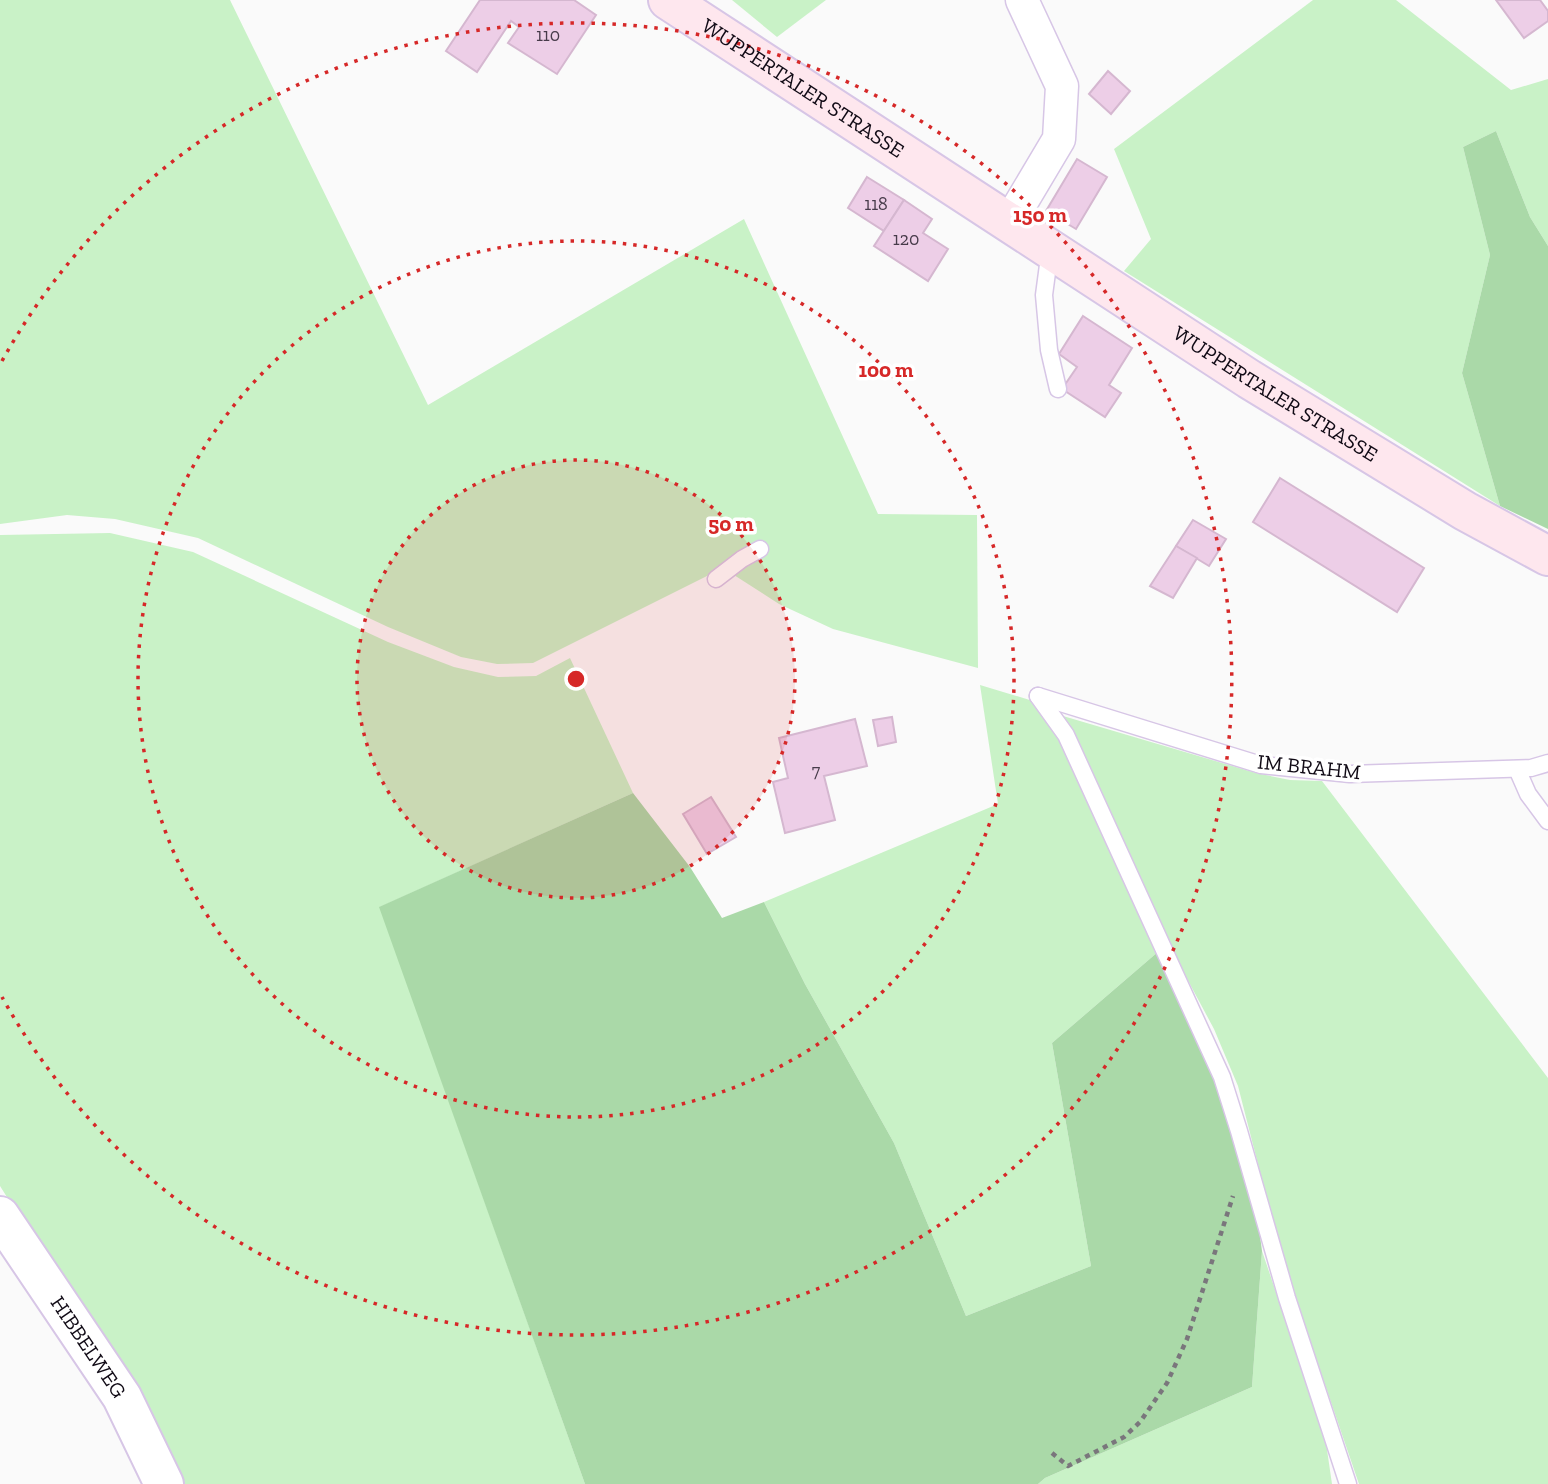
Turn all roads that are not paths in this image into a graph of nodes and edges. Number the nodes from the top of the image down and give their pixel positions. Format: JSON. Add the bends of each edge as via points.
{"nodes":[{"id":1,"x":668,"y":0,"type":"edge"},
{"id":2,"x":1022,"y":0,"type":"edge"},
{"id":3,"x":1009,"y":223,"type":"junction"},
{"id":4,"x":1050,"y":250,"type":"junction"},
{"id":5,"x":1058,"y":389,"type":"dead end"},
{"id":6,"x":760,"y":549,"type":"dead end"},
{"id":7,"x":1548,"y":556,"type":"edge"},
{"id":8,"x":716,"y":579,"type":"dead end"},
{"id":9,"x":1548,"y":763,"type":"edge"},
{"id":10,"x":1517,"y":768,"type":"junction"},
{"id":11,"x":1548,"y":821,"type":"edge"},
{"id":12,"x":0,"y":1216,"type":"edge"},
{"id":13,"x":1330,"y":1429,"type":"junction"},
{"id":14,"x":164,"y":1484,"type":"edge"},
{"id":15,"x":1338,"y":1484,"type":"edge"},
{"id":16,"x":1348,"y":1484,"type":"edge"}],
"edges":[{"from":1,"to":3,"type":"main road","name":"WUPPERTALER STRASSE"},
{"from":2,"to":3,"type":"street","via":[[1062,86],[1059,139]]},
{"from":3,"to":4,"type":"main road","name":"WUPPERTALER STRASSE"},
{"from":4,"to":5,"type":"lane","via":[[1044,295]]},
{"from":4,"to":7,"type":"main road","name":"WUPPERTALER STRASSE","via":[[1260,386]]},
{"from":6,"to":8,"type":"lane"},
{"from":9,"to":10,"type":"lane","name":"IM BRAHM"},
{"from":10,"to":11,"type":"lane","via":[[1528,794]]},
{"from":10,"to":13,"type":"lane","name":"IM BRAHM","via":[[1350,774],[1261,765],[1038,696],[1066,735],[1222,1077]]},
{"from":12,"to":14,"type":"street","name":"HIBBELWEG","via":[[122,1397]]},
{"from":13,"to":15,"type":"lane"},
{"from":13,"to":16,"type":"lane"}]}
